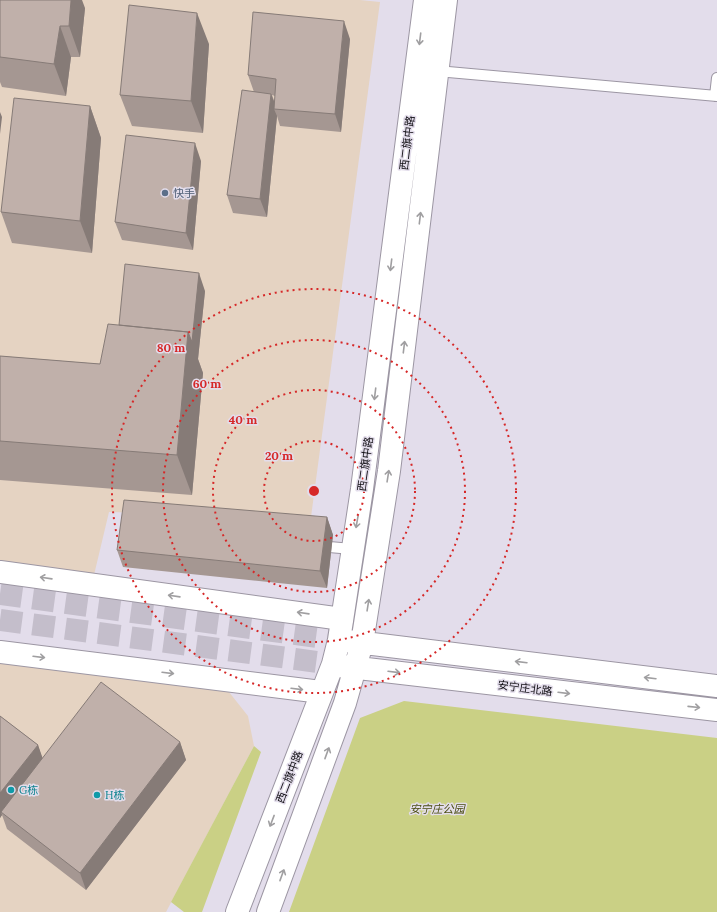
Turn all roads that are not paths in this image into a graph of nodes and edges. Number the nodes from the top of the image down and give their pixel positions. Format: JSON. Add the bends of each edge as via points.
{"nodes":[{"id":1,"x":425,"y":0,"type":"edge"},
{"id":2,"x":446,"y":0,"type":"edge"},
{"id":3,"x":438,"y":71,"type":"junction"},
{"id":4,"x":717,"y":78,"type":"edge"},
{"id":5,"x":716,"y":96,"type":"edge"},
{"id":6,"x":307,"y":545,"type":"edge"},
{"id":7,"x":352,"y":549,"type":"junction"},
{"id":8,"x":0,"y":572,"type":"edge"},
{"id":9,"x":342,"y":619,"type":"junction"},
{"id":10,"x":339,"y":640,"type":"junction"},
{"id":11,"x":362,"y":643,"type":"junction"},
{"id":12,"x":0,"y":652,"type":"edge"},
{"id":13,"x":332,"y":664,"type":"junction"},
{"id":14,"x":355,"y":668,"type":"junction"},
{"id":15,"x":717,"y":686,"type":"edge"},
{"id":16,"x":321,"y":692,"type":"junction"},
{"id":17,"x":717,"y":710,"type":"edge"},
{"id":18,"x":237,"y":912,"type":"edge"},
{"id":19,"x":268,"y":912,"type":"edge"}],
"edges":[{"from":1,"to":7,"type":"main road","name":"西二旗中路","one_way":true,"via":[[362,489]]},
{"from":2,"to":3,"type":"main road","name":"西二旗中路"},
{"from":3,"to":5,"type":"lane"},
{"from":11,"to":3,"type":"main road","name":"西二旗中路","one_way":true,"via":[[389,470]]},
{"from":4,"to":5,"type":"lane"},
{"from":6,"to":7,"type":"lane"},
{"from":7,"to":9,"type":"main road","name":"西二旗中路"},
{"from":9,"to":8,"type":"main road","one_way":true},
{"from":9,"to":10,"type":"main road","name":"西二旗中路"},
{"from":10,"to":11,"type":"main road"},
{"from":10,"to":13,"type":"main road","name":"西二旗中路"},
{"from":11,"to":14,"type":"main road","name":"西二旗中路"},
{"from":15,"to":11,"type":"main road","one_way":true},
{"from":12,"to":16,"type":"main road","one_way":true},
{"from":13,"to":14,"type":"main road","name":"安宁庄北路"},
{"from":13,"to":16,"type":"main road","name":"西二旗中路"},
{"from":14,"to":17,"type":"main road","name":"安宁庄北路","one_way":true},
{"from":19,"to":14,"type":"main road","name":"西二旗中路","one_way":true,"via":[[345,703]]},
{"from":16,"to":18,"type":"main road","name":"西二旗中路","one_way":true}]}
